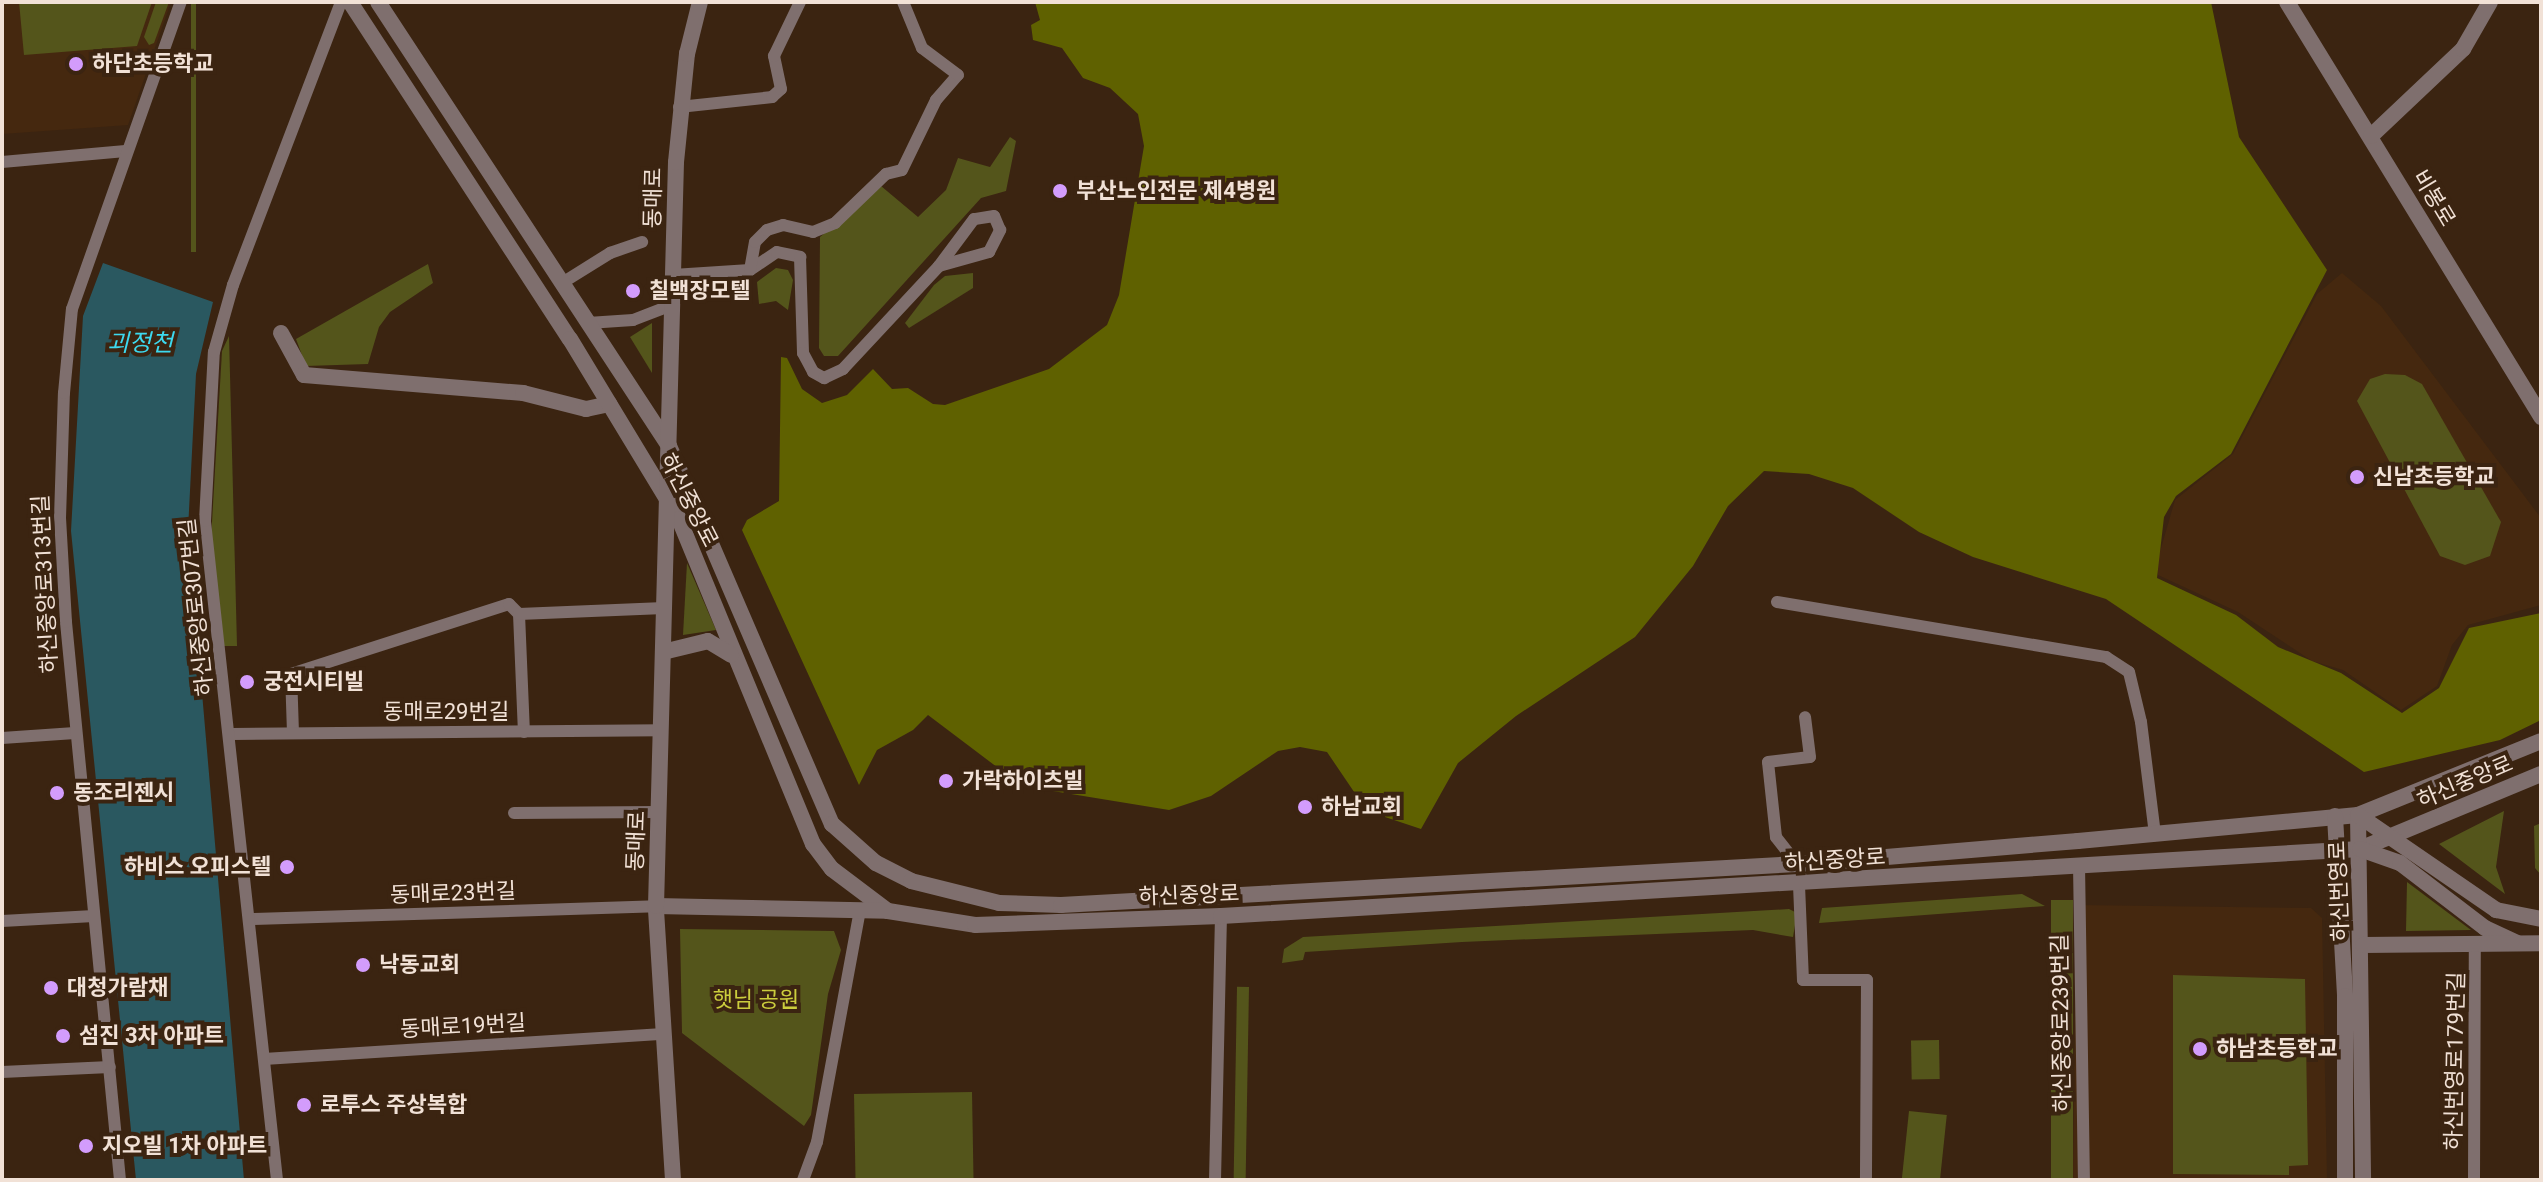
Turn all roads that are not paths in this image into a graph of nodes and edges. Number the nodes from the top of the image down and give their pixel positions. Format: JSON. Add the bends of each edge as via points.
{"nodes":[{"id":1,"x":181,"y":2,"type":"edge"},
{"id":2,"x":341,"y":2,"type":"edge"},
{"id":3,"x":350,"y":2,"type":"edge"},
{"id":4,"x":378,"y":2,"type":"edge"},
{"id":5,"x":700,"y":2,"type":"edge"},
{"id":6,"x":800,"y":2,"type":"edge"},
{"id":7,"x":903,"y":2,"type":"edge"},
{"id":8,"x":2287,"y":2,"type":"edge"},
{"id":9,"x":2490,"y":2,"type":"edge"},
{"id":10,"x":679,"y":107,"type":"junction"},
{"id":11,"x":2371,"y":136,"type":"junction"},
{"id":12,"x":126,"y":151,"type":"junction"},
{"id":13,"x":2,"y":162,"type":"edge"},
{"id":14,"x":642,"y":242,"type":"dead end"},
{"id":15,"x":939,"y":266,"type":"junction"},
{"id":16,"x":750,"y":270,"type":"junction"},
{"id":17,"x":673,"y":275,"type":"junction"},
{"id":18,"x":562,"y":283,"type":"junction"},
{"id":19,"x":672,"y":305,"type":"junction"},
{"id":20,"x":588,"y":323,"type":"junction"},
{"id":21,"x":281,"y":333,"type":"dead end"},
{"id":22,"x":609,"y":404,"type":"junction"},
{"id":23,"x":2541,"y":417,"type":"edge"},
{"id":24,"x":669,"y":446,"type":"junction"},
{"id":25,"x":669,"y":502,"type":"junction"},
{"id":26,"x":1777,"y":602,"type":"dead end"},
{"id":27,"x":664,"y":608,"type":"junction"},
{"id":28,"x":519,"y":614,"type":"junction"},
{"id":29,"x":663,"y":652,"type":"junction"},
{"id":30,"x":736,"y":660,"type":"junction"},
{"id":31,"x":1805,"y":717,"type":"dead end"},
{"id":32,"x":661,"y":730,"type":"junction"},
{"id":33,"x":524,"y":732,"type":"junction"},
{"id":34,"x":75,"y":733,"type":"junction"},
{"id":35,"x":293,"y":733,"type":"junction"},
{"id":36,"x":232,"y":734,"type":"junction"},
{"id":37,"x":2,"y":738,"type":"edge"},
{"id":38,"x":2541,"y":741,"type":"edge"},
{"id":39,"x":2541,"y":774,"type":"edge"},
{"id":40,"x":658,"y":812,"type":"junction"},
{"id":41,"x":514,"y":813,"type":"dead end"},
{"id":42,"x":2358,"y":815,"type":"junction"},
{"id":43,"x":2335,"y":816,"type":"junction"},
{"id":44,"x":2155,"y":835,"type":"junction"},
{"id":45,"x":2393,"y":836,"type":"junction"},
{"id":46,"x":2078,"y":841,"type":"junction"},
{"id":47,"x":2360,"y":849,"type":"junction"},
{"id":48,"x":2337,"y":850,"type":"junction"},
{"id":49,"x":2156,"y":861,"type":"junction"},
{"id":50,"x":1797,"y":864,"type":"junction"},
{"id":51,"x":2079,"y":865,"type":"junction"},
{"id":52,"x":1799,"y":885,"type":"junction"},
{"id":53,"x":1220,"y":894,"type":"junction"},
{"id":54,"x":656,"y":906,"type":"junction"},
{"id":55,"x":860,"y":910,"type":"junction"},
{"id":56,"x":888,"y":911,"type":"junction"},
{"id":57,"x":94,"y":916,"type":"junction"},
{"id":58,"x":1221,"y":916,"type":"junction"},
{"id":59,"x":252,"y":919,"type":"junction"},
{"id":60,"x":2541,"y":919,"type":"edge"},
{"id":61,"x":2,"y":921,"type":"edge"},
{"id":62,"x":2475,"y":943,"type":"junction"},
{"id":63,"x":2517,"y":943,"type":"junction"},
{"id":64,"x":2541,"y":943,"type":"edge"},
{"id":65,"x":2363,"y":945,"type":"junction"},
{"id":66,"x":663,"y":1034,"type":"junction"},
{"id":67,"x":264,"y":1059,"type":"junction"},
{"id":68,"x":110,"y":1067,"type":"junction"},
{"id":69,"x":2,"y":1072,"type":"edge"},
{"id":70,"x":120,"y":1180,"type":"edge"},
{"id":71,"x":277,"y":1180,"type":"edge"},
{"id":72,"x":673,"y":1180,"type":"edge"},
{"id":73,"x":803,"y":1180,"type":"edge"},
{"id":74,"x":1215,"y":1180,"type":"edge"},
{"id":75,"x":1866,"y":1180,"type":"edge"},
{"id":76,"x":2084,"y":1180,"type":"edge"},
{"id":77,"x":2345,"y":1180,"type":"edge"},
{"id":78,"x":2363,"y":1180,"type":"edge"},
{"id":79,"x":2474,"y":1180,"type":"edge"}],
"edges":[{"from":1,"to":12,"type":"lane","name":"하신중앙로313번길"},
{"from":2,"to":36,"type":"lane","name":"하신중앙로307번길","via":[[233,285],[214,352],[205,521],[219,668]]},
{"from":3,"to":22,"type":"street","name":"하신중앙로"},
{"from":4,"to":18,"type":"street","name":"하신중앙로"},
{"from":5,"to":10,"type":"street","name":"동매로"},
{"from":6,"to":10,"type":"lane","via":[[774,56],[781,89],[772,97]]},
{"from":7,"to":16,"type":"lane","via":[[922,48],[958,75],[936,100],[902,170],[886,174],[835,223],[813,232],[783,225],[767,230],[755,242]]},
{"from":8,"to":11,"type":"street","name":"비봉로"},
{"from":9,"to":11,"type":"street","via":[[2463,49]]},
{"from":10,"to":17,"type":"street","name":"동매로"},
{"from":11,"to":23,"type":"street","name":"비봉로"},
{"from":12,"to":13,"type":"lane"},
{"from":12,"to":34,"type":"lane","name":"하신중앙로313번길","via":[[72,309],[64,393],[60,518]]},
{"from":14,"to":18,"type":"lane","via":[[622,247]]},
{"from":15,"to":15,"type":"lane","via":[[989,252],[1000,230],[994,216],[974,219]]},
{"from":15,"to":16,"type":"lane","via":[[843,369],[824,378],[813,372],[803,353],[800,257],[777,252]]},
{"from":16,"to":17,"type":"lane"},
{"from":17,"to":19,"type":"street","name":"동매로"},
{"from":18,"to":20,"type":"street","name":"하신중앙로"},
{"from":19,"to":20,"type":"lane","via":[[633,320]]},
{"from":19,"to":24,"type":"street","name":"동매로"},
{"from":20,"to":24,"type":"street","name":"하신중앙로"},
{"from":21,"to":22,"type":"street","via":[[304,375],[523,393],[586,409]]},
{"from":22,"to":25,"type":"street","name":"하신중앙로"},
{"from":24,"to":25,"type":"street","name":"동매로"},
{"from":24,"to":53,"type":"street","name":"하신중앙로","via":[[824,810],[842,838],[911,881],[999,903],[1051,906]]},
{"from":25,"to":27,"type":"street","name":"동매로"},
{"from":25,"to":30,"type":"street","name":"하신중앙로"},
{"from":26,"to":44,"type":"lane","via":[[2106,657],[2129,672]]},
{"from":27,"to":28,"type":"lane"},
{"from":27,"to":29,"type":"street","name":"동매로"},
{"from":28,"to":33,"type":"lane"},
{"from":28,"to":35,"type":"lane","via":[[509,604],[291,674]]},
{"from":29,"to":30,"type":"street","via":[[708,641]]},
{"from":29,"to":32,"type":"street","name":"동매로"},
{"from":30,"to":56,"type":"street","name":"하신중앙로","via":[[813,844],[832,869]]},
{"from":31,"to":50,"type":"lane","via":[[1810,757],[1768,762],[1776,837]]},
{"from":32,"to":33,"type":"lane","name":"동매로29번길"},
{"from":32,"to":40,"type":"street","name":"동매로"},
{"from":33,"to":35,"type":"lane","name":"동매로29번길"},
{"from":34,"to":37,"type":"lane"},
{"from":34,"to":57,"type":"lane","name":"하신중앙로313번길"},
{"from":35,"to":36,"type":"lane","name":"동매로29번길"},
{"from":36,"to":59,"type":"lane","name":"하신중앙로307번길"},
{"from":38,"to":42,"type":"street"},
{"from":39,"to":45,"type":"street","name":"하신중앙로"},
{"from":40,"to":41,"type":"lane"},
{"from":40,"to":54,"type":"street","name":"동매로"},
{"from":42,"to":43,"type":"street","name":"하신중앙로"},
{"from":42,"to":45,"type":"street","name":"하신번영로"},
{"from":42,"to":47,"type":"street","name":"하신번영로"},
{"from":43,"to":44,"type":"street","name":"하신중앙로"},
{"from":43,"to":48,"type":"street","name":"하신번영로"},
{"from":44,"to":46,"type":"street","name":"하신중앙로"},
{"from":44,"to":49,"type":"street"},
{"from":45,"to":47,"type":"street","name":"하신중앙로"},
{"from":45,"to":60,"type":"street","name":"하신번영로","via":[[2496,910]]},
{"from":46,"to":50,"type":"street","name":"하신중앙로"},
{"from":46,"to":51,"type":"street"},
{"from":47,"to":48,"type":"street","name":"하신중앙로"},
{"from":47,"to":63,"type":"street","via":[[2400,863],[2485,928]]},
{"from":47,"to":65,"type":"street","name":"하신번영로"},
{"from":48,"to":49,"type":"street","name":"하신중앙로"},
{"from":48,"to":77,"type":"street","name":"하신번영로","via":[[2345,996]]},
{"from":49,"to":51,"type":"street","name":"하신중앙로"},
{"from":50,"to":52,"type":"street"},
{"from":50,"to":53,"type":"street","name":"하신중앙로"},
{"from":51,"to":52,"type":"street","name":"하신중앙로"},
{"from":51,"to":76,"type":"lane","name":"하신중앙로239번길"},
{"from":52,"to":58,"type":"street","name":"하신중앙로"},
{"from":52,"to":75,"type":"lane","via":[[1803,980],[1867,980]]},
{"from":53,"to":58,"type":"street"},
{"from":54,"to":55,"type":"street"},
{"from":54,"to":59,"type":"lane","name":"동매로23번길"},
{"from":54,"to":66,"type":"street","name":"동매로"},
{"from":55,"to":56,"type":"street"},
{"from":55,"to":73,"type":"lane","via":[[817,1142]]},
{"from":56,"to":58,"type":"street","name":"하신중앙로","via":[[975,925]]},
{"from":57,"to":61,"type":"lane"},
{"from":57,"to":68,"type":"lane","name":"하신중앙로313번길"},
{"from":58,"to":74,"type":"lane"},
{"from":59,"to":67,"type":"lane","name":"하신중앙로307번길"},
{"from":62,"to":63,"type":"street"},
{"from":62,"to":65,"type":"street"},
{"from":62,"to":79,"type":"lane","name":"하신번영로179번길"},
{"from":63,"to":64,"type":"street"},
{"from":65,"to":78,"type":"street","name":"하신번영로"},
{"from":66,"to":67,"type":"lane","name":"동매로19번길"},
{"from":66,"to":72,"type":"street","name":"동매로"},
{"from":67,"to":71,"type":"lane","name":"하신중앙로307번길"},
{"from":68,"to":69,"type":"lane"},
{"from":68,"to":70,"type":"lane","name":"하신중앙로313번길"}]}
